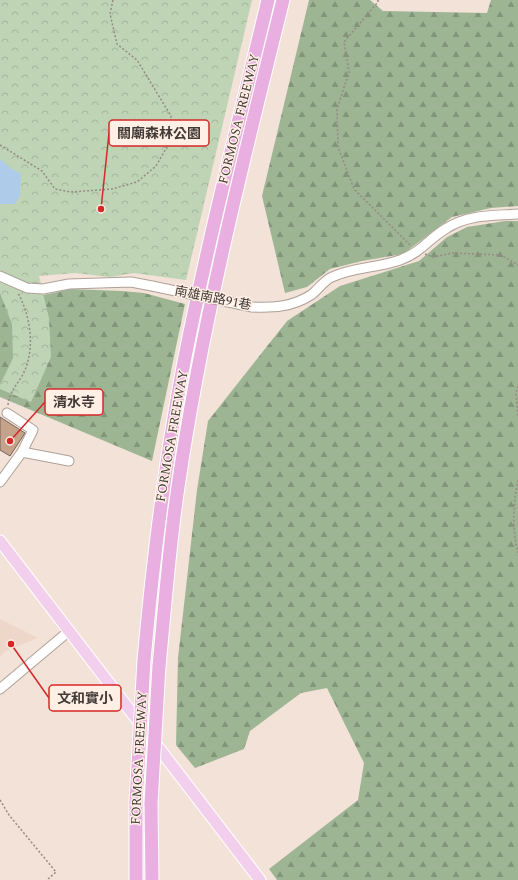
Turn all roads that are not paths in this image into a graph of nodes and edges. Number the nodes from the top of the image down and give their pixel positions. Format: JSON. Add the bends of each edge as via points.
{"nodes":[{"id":1,"x":283,"y":0,"type":"edge"},
{"id":2,"x":266,"y":3,"type":"edge"},
{"id":3,"x":518,"y":214,"type":"edge"},
{"id":4,"x":0,"y":276,"type":"edge"},
{"id":5,"x":7,"y":413,"type":"road end"},
{"id":6,"x":22,"y":452,"type":"junction"},
{"id":7,"x":69,"y":461,"type":"dead end"},
{"id":8,"x":0,"y":482,"type":"edge"},
{"id":9,"x":0,"y":540,"type":"edge"},
{"id":10,"x":69,"y":631,"type":"junction"},
{"id":11,"x":0,"y":689,"type":"edge"},
{"id":12,"x":136,"y":880,"type":"edge"},
{"id":13,"x":152,"y":880,"type":"edge"},
{"id":14,"x":260,"y":880,"type":"edge"}],
"edges":[{"from":1,"to":13,"type":"highway","name":"FORMOSA FREEWAY","bridge":true,"via":[[198,368],[178,486],[159,666],[152,803]]},
{"from":2,"to":12,"type":"highway","name":"FORMOSA FREEWAY","bridge":true,"via":[[218,200],[184,362],[162,486],[144,660],[136,802]]},
{"from":3,"to":4,"type":"street","name":"南雄南路91巷","bridge":true,"via":[[486,215],[458,222],[446,228],[418,252],[399,260],[342,273],[330,278],[311,295],[275,308],[252,307],[131,282],[70,284],[44,289],[27,288]]},
{"from":5,"to":6,"type":"street","via":[[33,430]]},
{"from":6,"to":7,"type":"street"},
{"from":6,"to":8,"type":"street"},
{"from":9,"to":10,"type":"main road"},
{"from":10,"to":11,"type":"street"},
{"from":10,"to":14,"type":"main road"}]}
